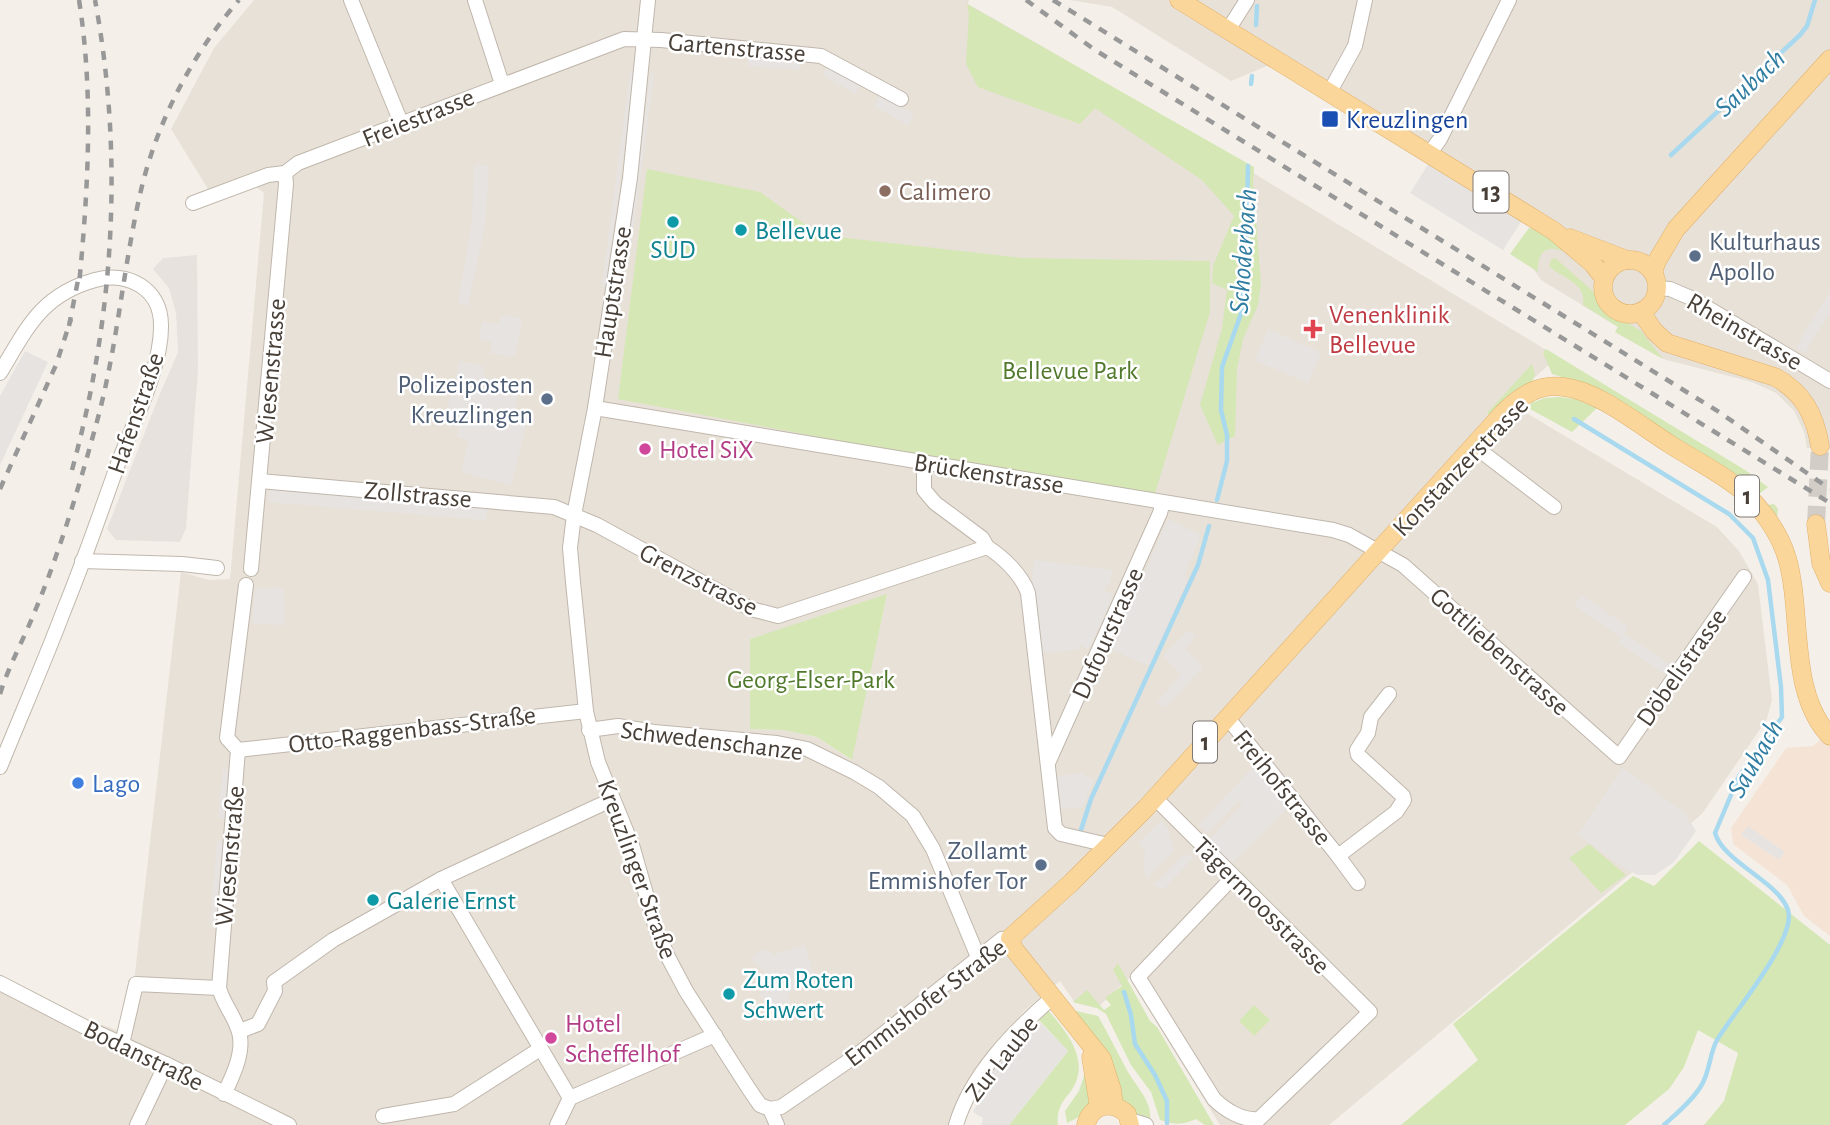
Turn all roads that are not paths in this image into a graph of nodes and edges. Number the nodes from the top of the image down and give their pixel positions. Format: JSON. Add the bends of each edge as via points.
{"nodes":[{"id":1,"x":351,"y":0,"type":"edge"},
{"id":2,"x":475,"y":0,"type":"edge"},
{"id":3,"x":648,"y":0,"type":"edge"},
{"id":4,"x":1179,"y":0,"type":"edge"},
{"id":5,"x":1247,"y":0,"type":"edge"},
{"id":6,"x":1365,"y":0,"type":"edge"},
{"id":7,"x":1508,"y":0,"type":"edge"},
{"id":8,"x":1232,"y":26,"type":"junction"},
{"id":9,"x":645,"y":39,"type":"junction"},
{"id":10,"x":1830,"y":59,"type":"edge"},
{"id":11,"x":502,"y":84,"type":"junction"},
{"id":12,"x":1329,"y":93,"type":"junction"},
{"id":13,"x":901,"y":99,"type":"dead end"},
{"id":14,"x":402,"y":125,"type":"junction"},
{"id":15,"x":1429,"y":154,"type":"junction"},
{"id":16,"x":285,"y":173,"type":"junction"},
{"id":17,"x":193,"y":204,"type":"dead end"},
{"id":18,"x":1676,"y":229,"type":"junction"},
{"id":19,"x":1554,"y":231,"type":"junction"},
{"id":20,"x":1631,"y":260,"type":"junction"},
{"id":21,"x":1604,"y":278,"type":"junction"},
{"id":22,"x":1655,"y":280,"type":"junction"},
{"id":23,"x":1641,"y":312,"type":"junction"},
{"id":24,"x":0,"y":373,"type":"edge"},
{"id":25,"x":1830,"y":381,"type":"edge"},
{"id":26,"x":594,"y":408,"type":"junction"},
{"id":27,"x":1474,"y":446,"type":"junction"},
{"id":28,"x":1820,"y":446,"type":"tunnel mouth"},
{"id":29,"x":924,"y":463,"type":"junction"},
{"id":30,"x":260,"y":481,"type":"junction"},
{"id":31,"x":1163,"y":502,"type":"junction"},
{"id":32,"x":1554,"y":507,"type":"dead end"},
{"id":33,"x":574,"y":515,"type":"junction"},
{"id":34,"x":1816,"y":524,"type":"tunnel mouth"},
{"id":35,"x":987,"y":547,"type":"junction"},
{"id":36,"x":1379,"y":550,"type":"junction"},
{"id":37,"x":82,"y":561,"type":"junction"},
{"id":38,"x":217,"y":568,"type":"dead end"},
{"id":39,"x":251,"y":569,"type":"dead end"},
{"id":40,"x":1744,"y":577,"type":"dead end"},
{"id":41,"x":573,"y":582,"type":"joint"},
{"id":42,"x":1830,"y":583,"type":"edge"},
{"id":43,"x":246,"y":585,"type":"dead end"},
{"id":44,"x":1389,"y":694,"type":"dead end"},
{"id":45,"x":586,"y":710,"type":"junction"},
{"id":46,"x":1227,"y":717,"type":"junction"},
{"id":47,"x":589,"y":730,"type":"junction"},
{"id":48,"x":1830,"y":736,"type":"edge"},
{"id":49,"x":238,"y":750,"type":"junction"},
{"id":50,"x":1619,"y":757,"type":"joint"},
{"id":51,"x":1048,"y":764,"type":"junction"},
{"id":52,"x":0,"y":767,"type":"edge"},
{"id":53,"x":1154,"y":798,"type":"junction"},
{"id":54,"x":613,"y":799,"type":"junction"},
{"id":55,"x":1108,"y":845,"type":"junction"},
{"id":56,"x":1338,"y":856,"type":"junction"},
{"id":57,"x":1233,"y":877,"type":"junction"},
{"id":58,"x":441,"y":878,"type":"junction"},
{"id":59,"x":1072,"y":882,"type":"joint"},
{"id":60,"x":1358,"y":883,"type":"dead end"},
{"id":61,"x":1010,"y":938,"type":"junction"},
{"id":62,"x":978,"y":957,"type":"junction"},
{"id":63,"x":0,"y":983,"type":"edge"},
{"id":64,"x":219,"y":988,"type":"junction"},
{"id":65,"x":1053,"y":997,"type":"junction"},
{"id":66,"x":240,"y":1031,"type":"junction"},
{"id":67,"x":715,"y":1035,"type":"junction"},
{"id":68,"x":122,"y":1044,"type":"junction"},
{"id":69,"x":540,"y":1049,"type":"junction"},
{"id":70,"x":166,"y":1064,"type":"junction"},
{"id":71,"x":225,"y":1094,"type":"junction"},
{"id":72,"x":569,"y":1098,"type":"junction"},
{"id":73,"x":770,"y":1109,"type":"junction"},
{"id":74,"x":383,"y":1116,"type":"dead end"},
{"id":75,"x":1091,"y":1117,"type":"edge"},
{"id":76,"x":1136,"y":1123,"type":"edge"},
{"id":77,"x":136,"y":1125,"type":"edge"},
{"id":78,"x":289,"y":1125,"type":"edge"},
{"id":79,"x":558,"y":1125,"type":"edge"},
{"id":80,"x":777,"y":1125,"type":"edge"},
{"id":81,"x":957,"y":1125,"type":"edge"}],
"edges":[{"from":1,"to":14,"type":"street"},
{"from":2,"to":11,"type":"street"},
{"from":3,"to":9,"type":"street","name":"Hauptstrasse"},
{"from":4,"to":8,"type":"main road","number":"13"},
{"from":5,"to":8,"type":"street"},
{"from":6,"to":12,"type":"street","via":[[1355,46]]},
{"from":7,"to":15,"type":"street"},
{"from":8,"to":12,"type":"main road","number":"13"},
{"from":9,"to":11,"type":"street","name":"Freiestrasse","via":[[624,39]]},
{"from":9,"to":13,"type":"street","name":"Gartenstrasse","via":[[821,56]]},
{"from":9,"to":26,"type":"street","name":"Hauptstrasse","via":[[630,178]]},
{"from":10,"to":18,"type":"main road"},
{"from":11,"to":14,"type":"street","name":"Freiestrasse"},
{"from":12,"to":15,"type":"main road","number":"13"},
{"from":14,"to":16,"type":"street","name":"Freiestrasse","via":[[298,163]]},
{"from":15,"to":19,"type":"main road","number":"13"},
{"from":16,"to":17,"type":"street","name":"Freiestrasse","via":[[268,175]]},
{"from":16,"to":30,"type":"street","name":"Wiesenstrasse"},
{"from":18,"to":20,"type":"main road","via":[[1664,233]]},
{"from":18,"to":22,"type":"main road","via":[[1657,261]]},
{"from":19,"to":20,"type":"main road","number":"13"},
{"from":19,"to":21,"type":"main road","number":"13"},
{"from":20,"to":21,"type":"main road","via":[[1615,264]]},
{"from":20,"to":22,"type":"main road","via":[[1645,264]]},
{"from":21,"to":23,"type":"main road","via":[[1603,292],[1611,306],[1625,314]]},
{"from":22,"to":23,"type":"main road","via":[[1652,302]]},
{"from":22,"to":25,"type":"street","name":"Rheinstrasse"},
{"from":23,"to":28,"type":"main road","via":[[1667,343],[1788,385],[1811,411]]},
{"from":24,"to":37,"type":"street","name":"Hafenstraße","via":[[32,321],[53,298],[70,288],[102,278],[125,278],[144,287],[158,306],[162,326],[143,401]]},
{"from":26,"to":29,"type":"street","name":"Brückenstrasse"},
{"from":26,"to":33,"type":"street","name":"Hauptstrasse"},
{"from":27,"to":32,"type":"street"},
{"from":27,"to":36,"type":"main road","name":"Konstanzerstrasse","number":"1"},
{"from":27,"to":48,"type":"main road","name":"Konstanzerstrasse","number":"1","via":[[1519,398],[1546,387],[1565,387],[1605,404],[1747,495],[1773,527],[1787,558],[1804,680],[1812,708]]},
{"from":29,"to":31,"type":"street","name":"Brückenstrasse"},
{"from":29,"to":35,"type":"street","via":[[924,490]]},
{"from":30,"to":33,"type":"street","name":"Zollstrasse","via":[[554,507]]},
{"from":30,"to":39,"type":"street","name":"Wiesenstrasse"},
{"from":31,"to":36,"type":"street","name":"Brückenstrasse","via":[[1334,530]]},
{"from":31,"to":51,"type":"street","name":"Dufourstrasse"},
{"from":33,"to":35,"type":"street","name":"Grenzstrasse","via":[[751,609],[778,616]]},
{"from":33,"to":41,"type":"street","name":"Hauptstrasse","via":[[570,548]]},
{"from":34,"to":42,"type":"main road","via":[[1821,563]]},
{"from":35,"to":51,"type":"street","via":[[1028,593]]},
{"from":36,"to":46,"type":"main road","name":"Konstanzerstrasse","number":"1"},
{"from":36,"to":50,"type":"street","name":"Gottliebenstrasse","via":[[1403,565]]},
{"from":37,"to":38,"type":"street"},
{"from":37,"to":52,"type":"street","name":"Hafenstraße"},
{"from":40,"to":50,"type":"street","name":"Döbelistrasse"},
{"from":41,"to":45,"type":"street","name":"Kreuzlinger Straße"},
{"from":43,"to":49,"type":"street","name":"Wiesenstraße","via":[[228,738]]},
{"from":44,"to":56,"type":"street","name":"Freihofstrasse","via":[[1371,717],[1357,750],[1404,800],[1396,812]]},
{"from":45,"to":47,"type":"street","name":"Kreuzlinger Straße"},
{"from":45,"to":49,"type":"street","name":"Otto-Raggenbass-Straße"},
{"from":46,"to":53,"type":"main road","name":"Konstanzerstrasse","number":"1"},
{"from":46,"to":56,"type":"street","name":"Freihofstrasse"},
{"from":47,"to":54,"type":"street","name":"Kreuzlinger Straße"},
{"from":47,"to":62,"type":"street","name":"Schwedenschanze","via":[[618,726],[777,743],[807,749],[854,772],[913,816],[933,849]]},
{"from":49,"to":64,"type":"street","name":"Wiesenstraße"},
{"from":51,"to":55,"type":"street","via":[[1057,832]]},
{"from":53,"to":55,"type":"main road","name":"Konstanzerstrasse","number":"1"},
{"from":53,"to":57,"type":"street","name":"Tägermoosstrasse"},
{"from":54,"to":58,"type":"street"},
{"from":54,"to":67,"type":"street","name":"Kreuzlinger Straße","via":[[632,845],[656,929],[686,991]]},
{"from":55,"to":59,"type":"main road","name":"Konstanzerstrasse","number":"1"},
{"from":56,"to":60,"type":"street","name":"Freihofstrasse"},
{"from":57,"to":57,"type":"street","name":"Tägermoosstrasse","via":[[1138,977],[1214,1099],[1245,1118],[1259,1119],[1370,1012]]},
{"from":58,"to":66,"type":"street","via":[[333,940],[274,982],[275,991],[258,1024]]},
{"from":58,"to":69,"type":"street"},
{"from":59,"to":61,"type":"main road","name":"Emmishofer Straße"},
{"from":61,"to":62,"type":"street","name":"Emmishofer Straße"},
{"from":61,"to":65,"type":"main road"},
{"from":62,"to":73,"type":"street","name":"Emmishofer Straße","via":[[857,1055],[780,1107]]},
{"from":63,"to":68,"type":"street","name":"Bodanstraße"},
{"from":64,"to":66,"type":"street"},
{"from":64,"to":68,"type":"street","via":[[136,984]]},
{"from":65,"to":75,"type":"main road","via":[[1105,1065]]},
{"from":65,"to":81,"type":"street","name":"Zur Laube","via":[[979,1077],[964,1101]]},
{"from":66,"to":71,"type":"street","via":[[240,1053]]},
{"from":67,"to":72,"type":"street"},
{"from":67,"to":73,"type":"street","name":"Kreuzlinger Straße","via":[[760,1105]]},
{"from":68,"to":70,"type":"street","name":"Bodanstraße"},
{"from":69,"to":72,"type":"street"},
{"from":69,"to":74,"type":"street","via":[[454,1104]]},
{"from":70,"to":71,"type":"street","name":"Bodanstraße"},
{"from":70,"to":77,"type":"street"},
{"from":71,"to":78,"type":"street","name":"Bodanstraße"},
{"from":72,"to":79,"type":"street"},
{"from":73,"to":80,"type":"street","name":"Kreuzlinger Straße"},
{"from":75,"to":76,"type":"main road","via":[[1122,1110]]}]}
